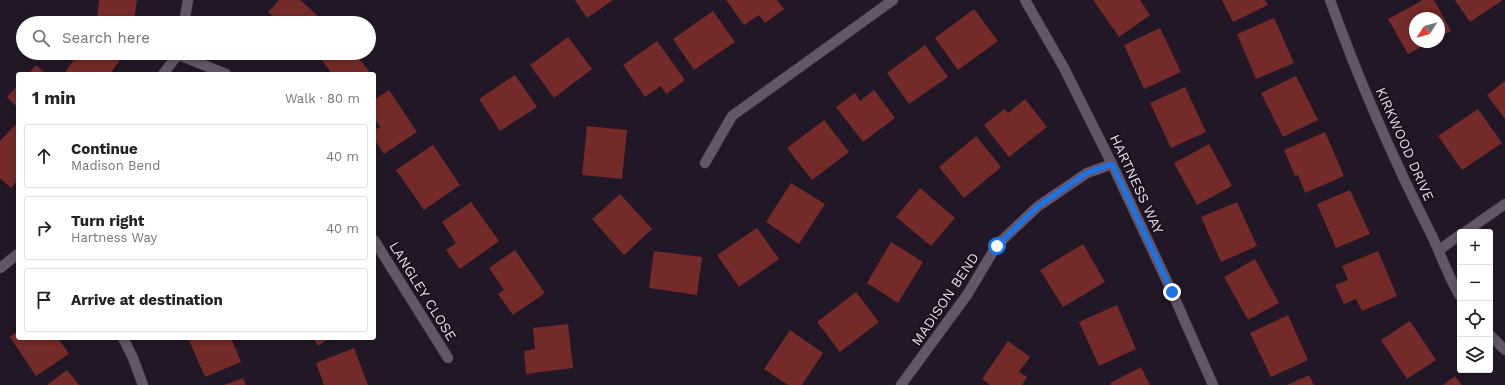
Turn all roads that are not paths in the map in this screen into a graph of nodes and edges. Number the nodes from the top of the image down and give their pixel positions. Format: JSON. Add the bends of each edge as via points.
{"nodes":[{"id":1,"x":188,"y":0,"type":"edge"},
{"id":2,"x":893,"y":0,"type":"edge"},
{"id":3,"x":1025,"y":0,"type":"edge"},
{"id":4,"x":1330,"y":0,"type":"edge"},
{"id":5,"x":185,"y":16,"type":"edge"},
{"id":6,"x":174,"y":60,"type":"edge"},
{"id":7,"x":193,"y":60,"type":"edge"},
{"id":8,"x":165,"y":72,"type":"edge"},
{"id":9,"x":221,"y":72,"type":"edge"},
{"id":10,"x":705,"y":163,"type":"dead end"},
{"id":11,"x":1112,"y":164,"type":"junction"},
{"id":12,"x":1505,"y":204,"type":"edge"},
{"id":13,"x":1469,"y":229,"type":"edge"},
{"id":14,"x":1457,"y":237,"type":"edge"},
{"id":15,"x":376,"y":243,"type":"edge"},
{"id":16,"x":1438,"y":250,"type":"junction"},
{"id":17,"x":16,"y":256,"type":"edge"},
{"id":18,"x":0,"y":268,"type":"edge"},
{"id":19,"x":1457,"y":291,"type":"edge"},
{"id":20,"x":1492,"y":337,"type":"edge"},
{"id":21,"x":123,"y":340,"type":"edge"},
{"id":22,"x":1505,"y":350,"type":"edge"},
{"id":23,"x":448,"y":358,"type":"dead end"},
{"id":24,"x":143,"y":385,"type":"edge"},
{"id":25,"x":901,"y":385,"type":"edge"},
{"id":26,"x":1213,"y":385,"type":"edge"}],
"edges":[{"from":1,"to":5,"type":"street"},
{"from":2,"to":10,"type":"street","via":[[732,116]]},
{"from":3,"to":11,"type":"street","name":"HARTNESS WAY","via":[[1064,68]]},
{"from":4,"to":16,"type":"street","name":"KIRKWOOD DRIVE","via":[[1406,185]]},
{"from":6,"to":8,"type":"street"},
{"from":7,"to":9,"type":"street"},
{"from":11,"to":25,"type":"street","name":"MADISON BEND","via":[[1087,173],[1037,207],[997,246],[967,294]]},
{"from":11,"to":26,"type":"street","name":"HARTNESS WAY"},
{"from":12,"to":13,"type":"street"},
{"from":14,"to":16,"type":"street"},
{"from":15,"to":23,"type":"street","name":"LANGLEY CLOSE"},
{"from":16,"to":19,"type":"street","name":"KIRKWOOD DRIVE"},
{"from":17,"to":18,"type":"street"},
{"from":20,"to":22,"type":"street"},
{"from":21,"to":24,"type":"street"}]}
